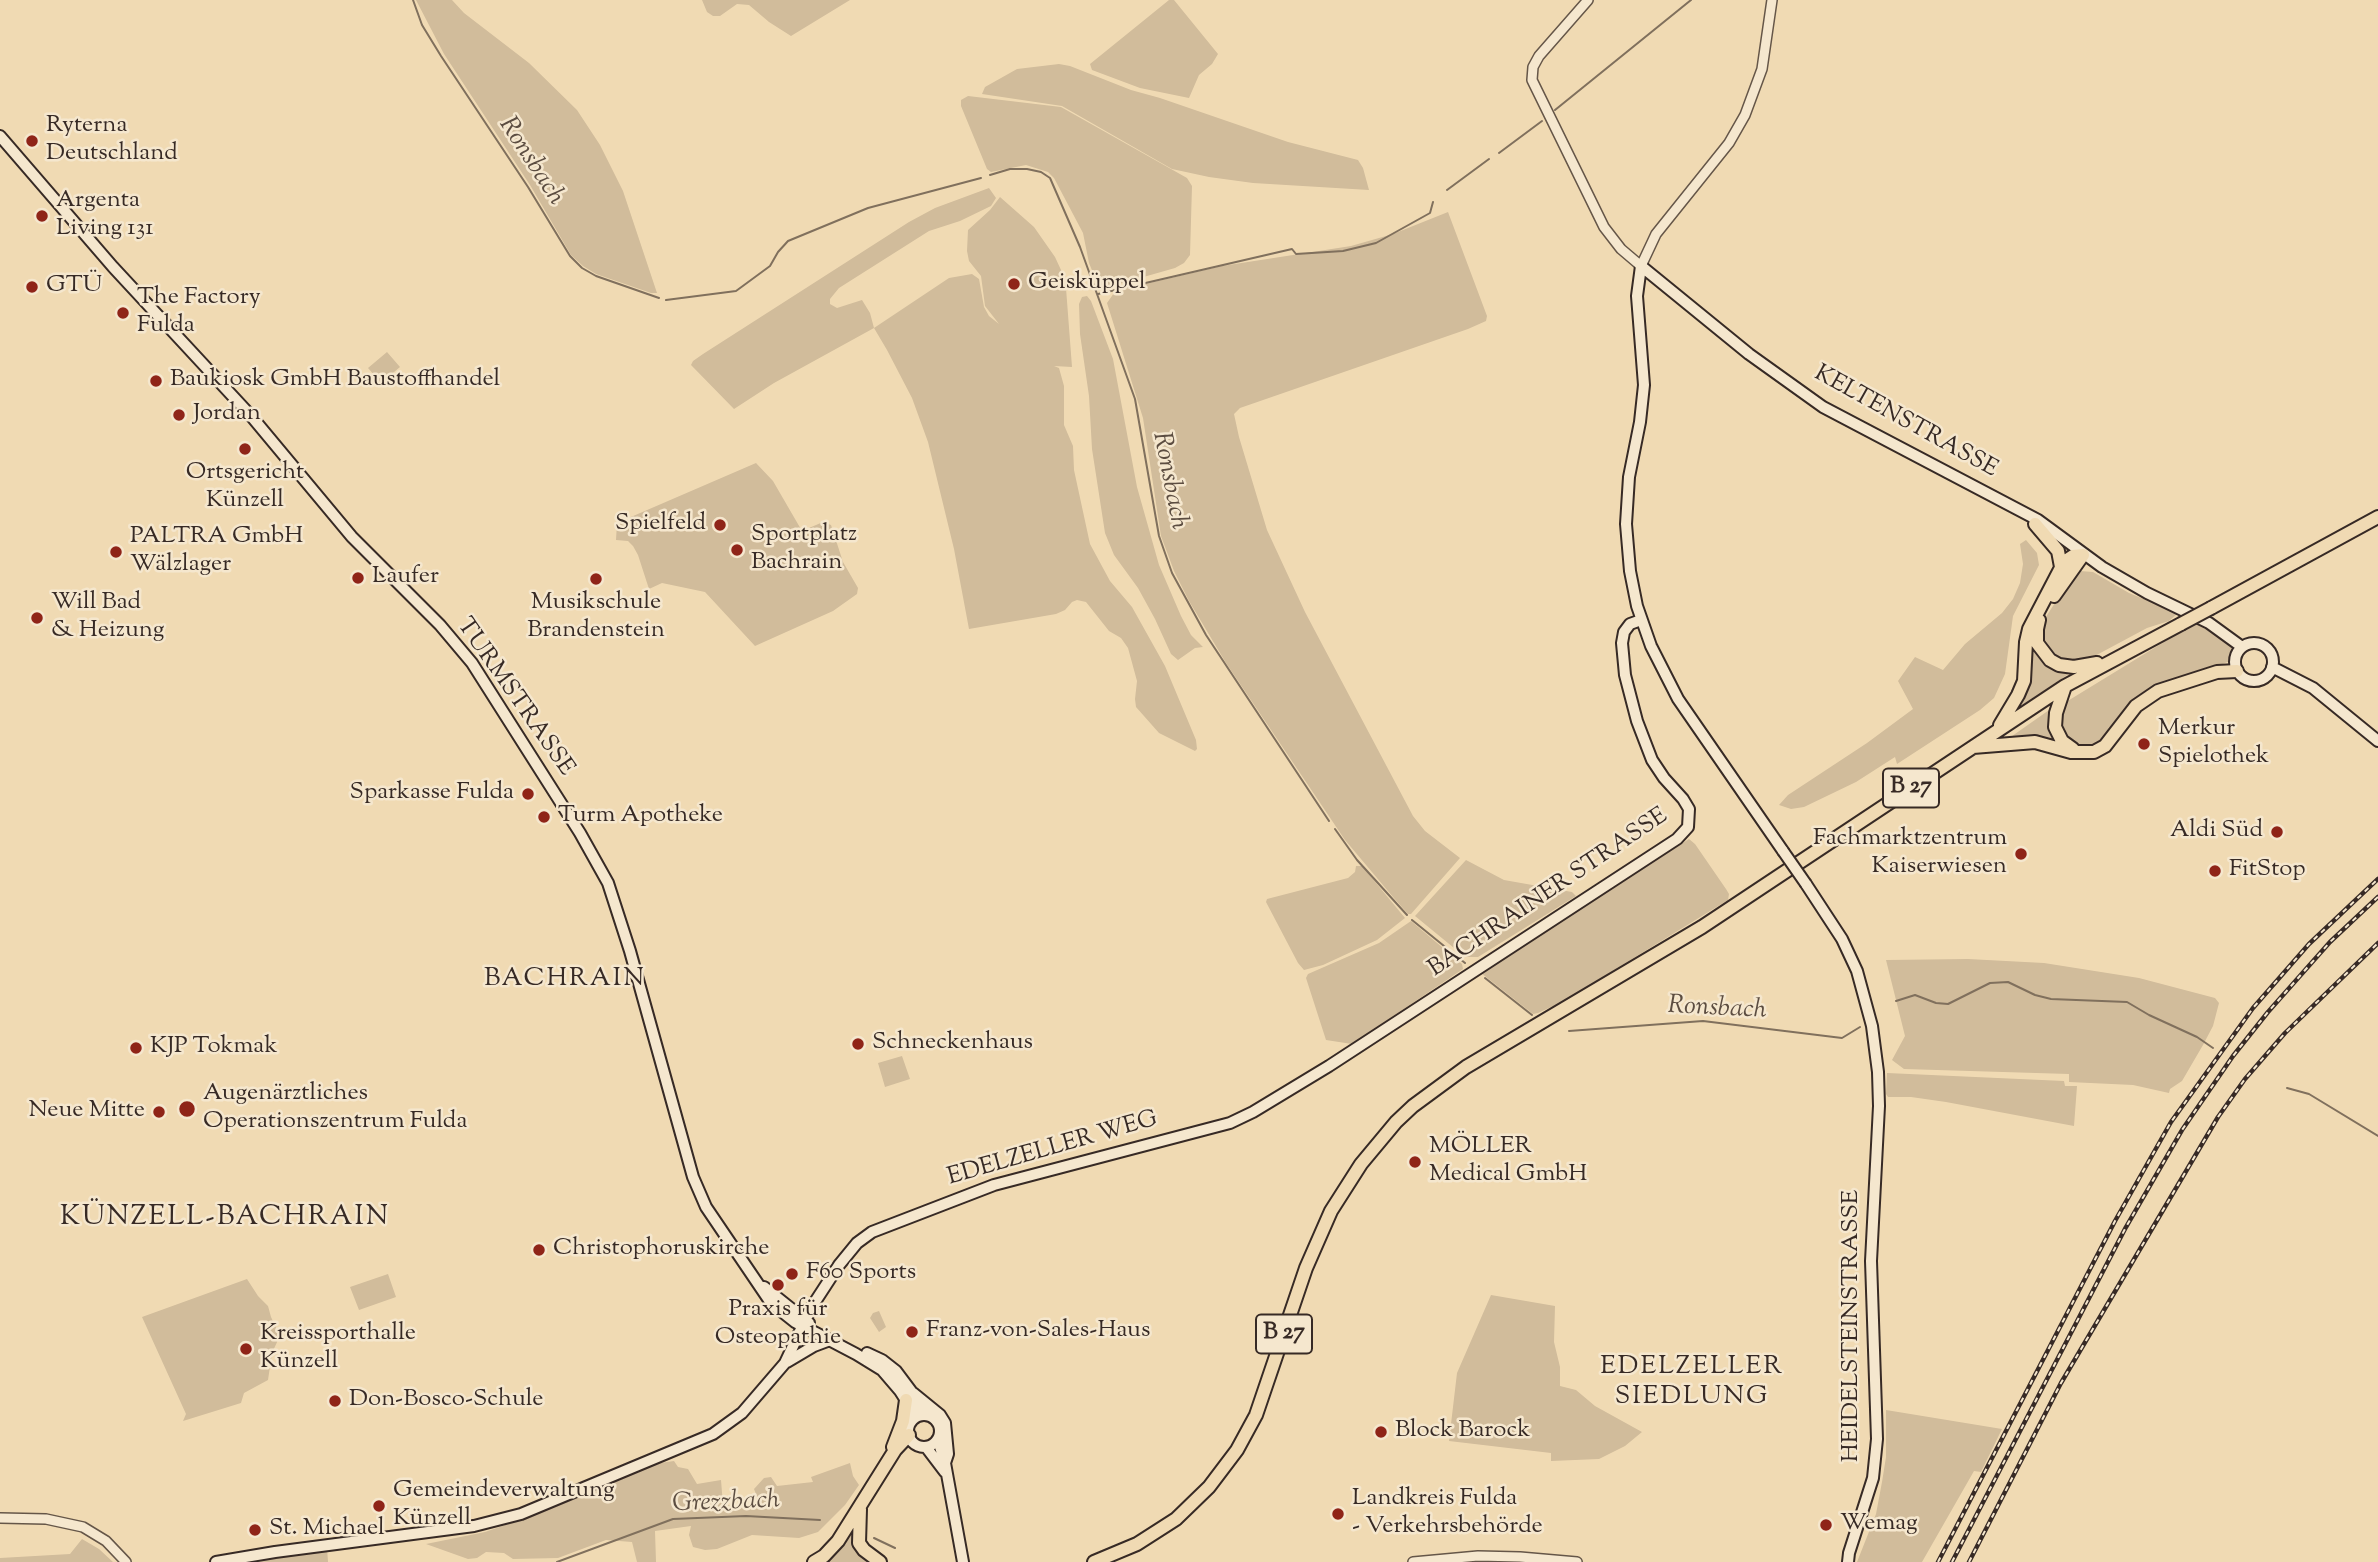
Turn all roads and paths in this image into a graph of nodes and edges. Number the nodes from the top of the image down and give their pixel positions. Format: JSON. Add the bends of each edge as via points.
{"nodes":[{"id":1,"x":1588,"y":0,"type":"edge"},
{"id":2,"x":1772,"y":0,"type":"edge"},
{"id":3,"x":0,"y":136,"type":"edge"},
{"id":4,"x":1641,"y":266,"type":"junction"},
{"id":5,"x":2019,"y":510,"type":"junction"},
{"id":6,"x":2378,"y":517,"type":"edge"},
{"id":7,"x":2035,"y":524,"type":"junction"},
{"id":8,"x":2083,"y":555,"type":"junction"},
{"id":9,"x":2062,"y":567,"type":"junction"},
{"id":10,"x":1642,"y":620,"type":"junction"},
{"id":11,"x":2242,"y":647,"type":"junction"},
{"id":12,"x":2108,"y":661,"type":"junction"},
{"id":13,"x":2236,"y":666,"type":"junction"},
{"id":14,"x":2272,"y":667,"type":"junction"},
{"id":15,"x":2065,"y":686,"type":"junction"},
{"id":16,"x":1995,"y":731,"type":"junction"},
{"id":17,"x":2378,"y":741,"type":"edge"},
{"id":18,"x":1973,"y":747,"type":"junction"},
{"id":19,"x":2085,"y":753,"type":"junction"},
{"id":20,"x":1343,"y":1056,"type":"joint"},
{"id":21,"x":804,"y":1324,"type":"junction"},
{"id":22,"x":830,"y":1340,"type":"junction"},
{"id":23,"x":785,"y":1363,"type":"junction"},
{"id":24,"x":908,"y":1395,"type":"junction"},
{"id":25,"x":924,"y":1415,"type":"junction"},
{"id":26,"x":912,"y":1420,"type":"junction"},
{"id":27,"x":911,"y":1439,"type":"junction"},
{"id":28,"x":938,"y":1440,"type":"junction"},
{"id":29,"x":926,"y":1447,"type":"junction"},
{"id":30,"x":887,"y":1463,"type":"junction"},
{"id":31,"x":946,"y":1468,"type":"junction"},
{"id":32,"x":860,"y":1507,"type":"junction"},
{"id":33,"x":0,"y":1518,"type":"edge"},
{"id":34,"x":1138,"y":1544,"type":"junction"},
{"id":35,"x":1846,"y":1559,"type":"edge"},
{"id":36,"x":126,"y":1562,"type":"edge"},
{"id":37,"x":216,"y":1562,"type":"edge"},
{"id":38,"x":814,"y":1562,"type":"edge"},
{"id":39,"x":880,"y":1562,"type":"edge"},
{"id":40,"x":963,"y":1562,"type":"edge"},
{"id":41,"x":1094,"y":1562,"type":"edge"},
{"id":42,"x":1123,"y":1562,"type":"edge"},
{"id":43,"x":1413,"y":1562,"type":"edge"},
{"id":44,"x":1577,"y":1562,"type":"edge"}],
"edges":[{"from":1,"to":4,"type":"street","via":[[1536,61],[1532,80],[1604,227]]},
{"from":2,"to":4,"type":"street","via":[[1762,69],[1745,115],[1729,143],[1656,234]]},
{"from":3,"to":21,"type":"main road","name":"TURMSTRASSE","via":[[113,267],[248,411],[352,537],[472,663],[608,883],[699,1193],[774,1306]]},
{"from":4,"to":5,"type":"main road","name":"KELTENSTRASSE","via":[[1823,407]]},
{"from":4,"to":10,"type":"main road","name":"HEIDELSTEINSTRASSE","via":[[1637,296],[1644,385],[1626,524],[1630,571]]},
{"from":5,"to":7,"type":"main road","name":"KELTENSTRASSE"},
{"from":5,"to":8,"type":"main road","name":"KELTENSTRASSE"},
{"from":6,"to":12,"type":"highway","number":"B 27","bridge":true},
{"from":7,"to":8,"type":"main road","name":"KELTENSTRASSE","via":[[2070,551]]},
{"from":7,"to":9,"type":"highway","via":[[2058,551]]},
{"from":8,"to":9,"type":"highway","via":[[2068,558]]},
{"from":8,"to":11,"type":"main road","name":"KELTENSTRASSE","via":[[2209,623]]},
{"from":8,"to":12,"type":"highway","via":[[2040,619],[2037,643],[2045,657],[2059,665]]},
{"from":9,"to":16,"type":"highway","via":[[2029,629],[2021,688]]},
{"from":10,"to":20,"type":"main road","name":"BACHRAINER STRASSE","via":[[1627,627],[1622,637],[1629,691],[1652,760],[1689,809],[1685,832]]},
{"from":10,"to":35,"type":"main road","name":"HEIDELSTEINSTRASSE","bridge":true,"via":[[1678,699],[1842,939],[1863,987],[1876,1048],[1878,1095],[1871,1261],[1877,1439],[1873,1478]]},
{"from":11,"to":13,"type":"main road"},
{"from":11,"to":14,"type":"main road","name":"KELTENSTRASSE","via":[[2264,646],[2272,656]]},
{"from":12,"to":15,"type":"highway","number":"B 27"},
{"from":13,"to":14,"type":"main road","via":[[2243,678],[2255,681],[2266,677]]},
{"from":13,"to":19,"type":"highway","via":[[2151,695],[2136,706],[2105,746]]},
{"from":14,"to":17,"type":"main road","name":"KELTENSTRASSE","via":[[2313,688]]},
{"from":15,"to":16,"type":"highway","number":"B 27"},
{"from":15,"to":19,"type":"highway","via":[[2055,727],[2067,746]]},
{"from":16,"to":18,"type":"highway","number":"B 27"},
{"from":18,"to":19,"type":"highway","via":[[2035,743]]},
{"from":18,"to":34,"type":"highway","number":"B 27","via":[[1702,927],[1448,1079],[1396,1122],[1331,1212],[1314,1248],[1261,1402],[1237,1450],[1194,1503]]},
{"from":20,"to":21,"type":"main road","name":"EDELZELLER WEG","via":[[1230,1123],[994,1185],[872,1232],[846,1254]]},
{"from":21,"to":22,"type":"main road","name":"TURMSTRASSE"},
{"from":21,"to":23,"type":"main road","name":"EDELZELLER WEG"},
{"from":21,"to":24,"type":"main road","name":"TURMSTRASSE","via":[[882,1360],[896,1371]]},
{"from":22,"to":23,"type":"main road"},
{"from":22,"to":24,"type":"main road","name":"TURMSTRASSE","via":[[882,1370]]},
{"from":23,"to":37,"type":"main road","via":[[742,1413],[713,1434],[521,1514],[411,1536]]},
{"from":24,"to":25,"type":"main road","name":"TURMSTRASSE"},
{"from":24,"to":26,"type":"main road","name":"TURMSTRASSE"},
{"from":24,"to":30,"type":"highway"},
{"from":24,"to":31,"type":"main road","via":[[945,1423]]},
{"from":25,"to":26,"type":"main road"},
{"from":25,"to":28,"type":"main road","via":[[939,1423]]},
{"from":26,"to":27,"type":"main road"},
{"from":27,"to":29,"type":"main road"},
{"from":27,"to":30,"type":"highway","via":[[895,1450]]},
{"from":28,"to":29,"type":"main road"},
{"from":28,"to":31,"type":"main road"},
{"from":29,"to":31,"type":"main road"},
{"from":30,"to":32,"type":"highway"},
{"from":31,"to":40,"type":"main road"},
{"from":32,"to":38,"type":"highway","via":[[832,1548]]},
{"from":32,"to":39,"type":"highway","via":[[859,1543]]},
{"from":33,"to":36,"type":"street","via":[[46,1519],[83,1527],[106,1541]]},
{"from":34,"to":41,"type":"highway","number":"B 27"},
{"from":34,"to":42,"type":"highway"},
{"from":43,"to":44,"type":"street","via":[[1508,1556]]}]}
